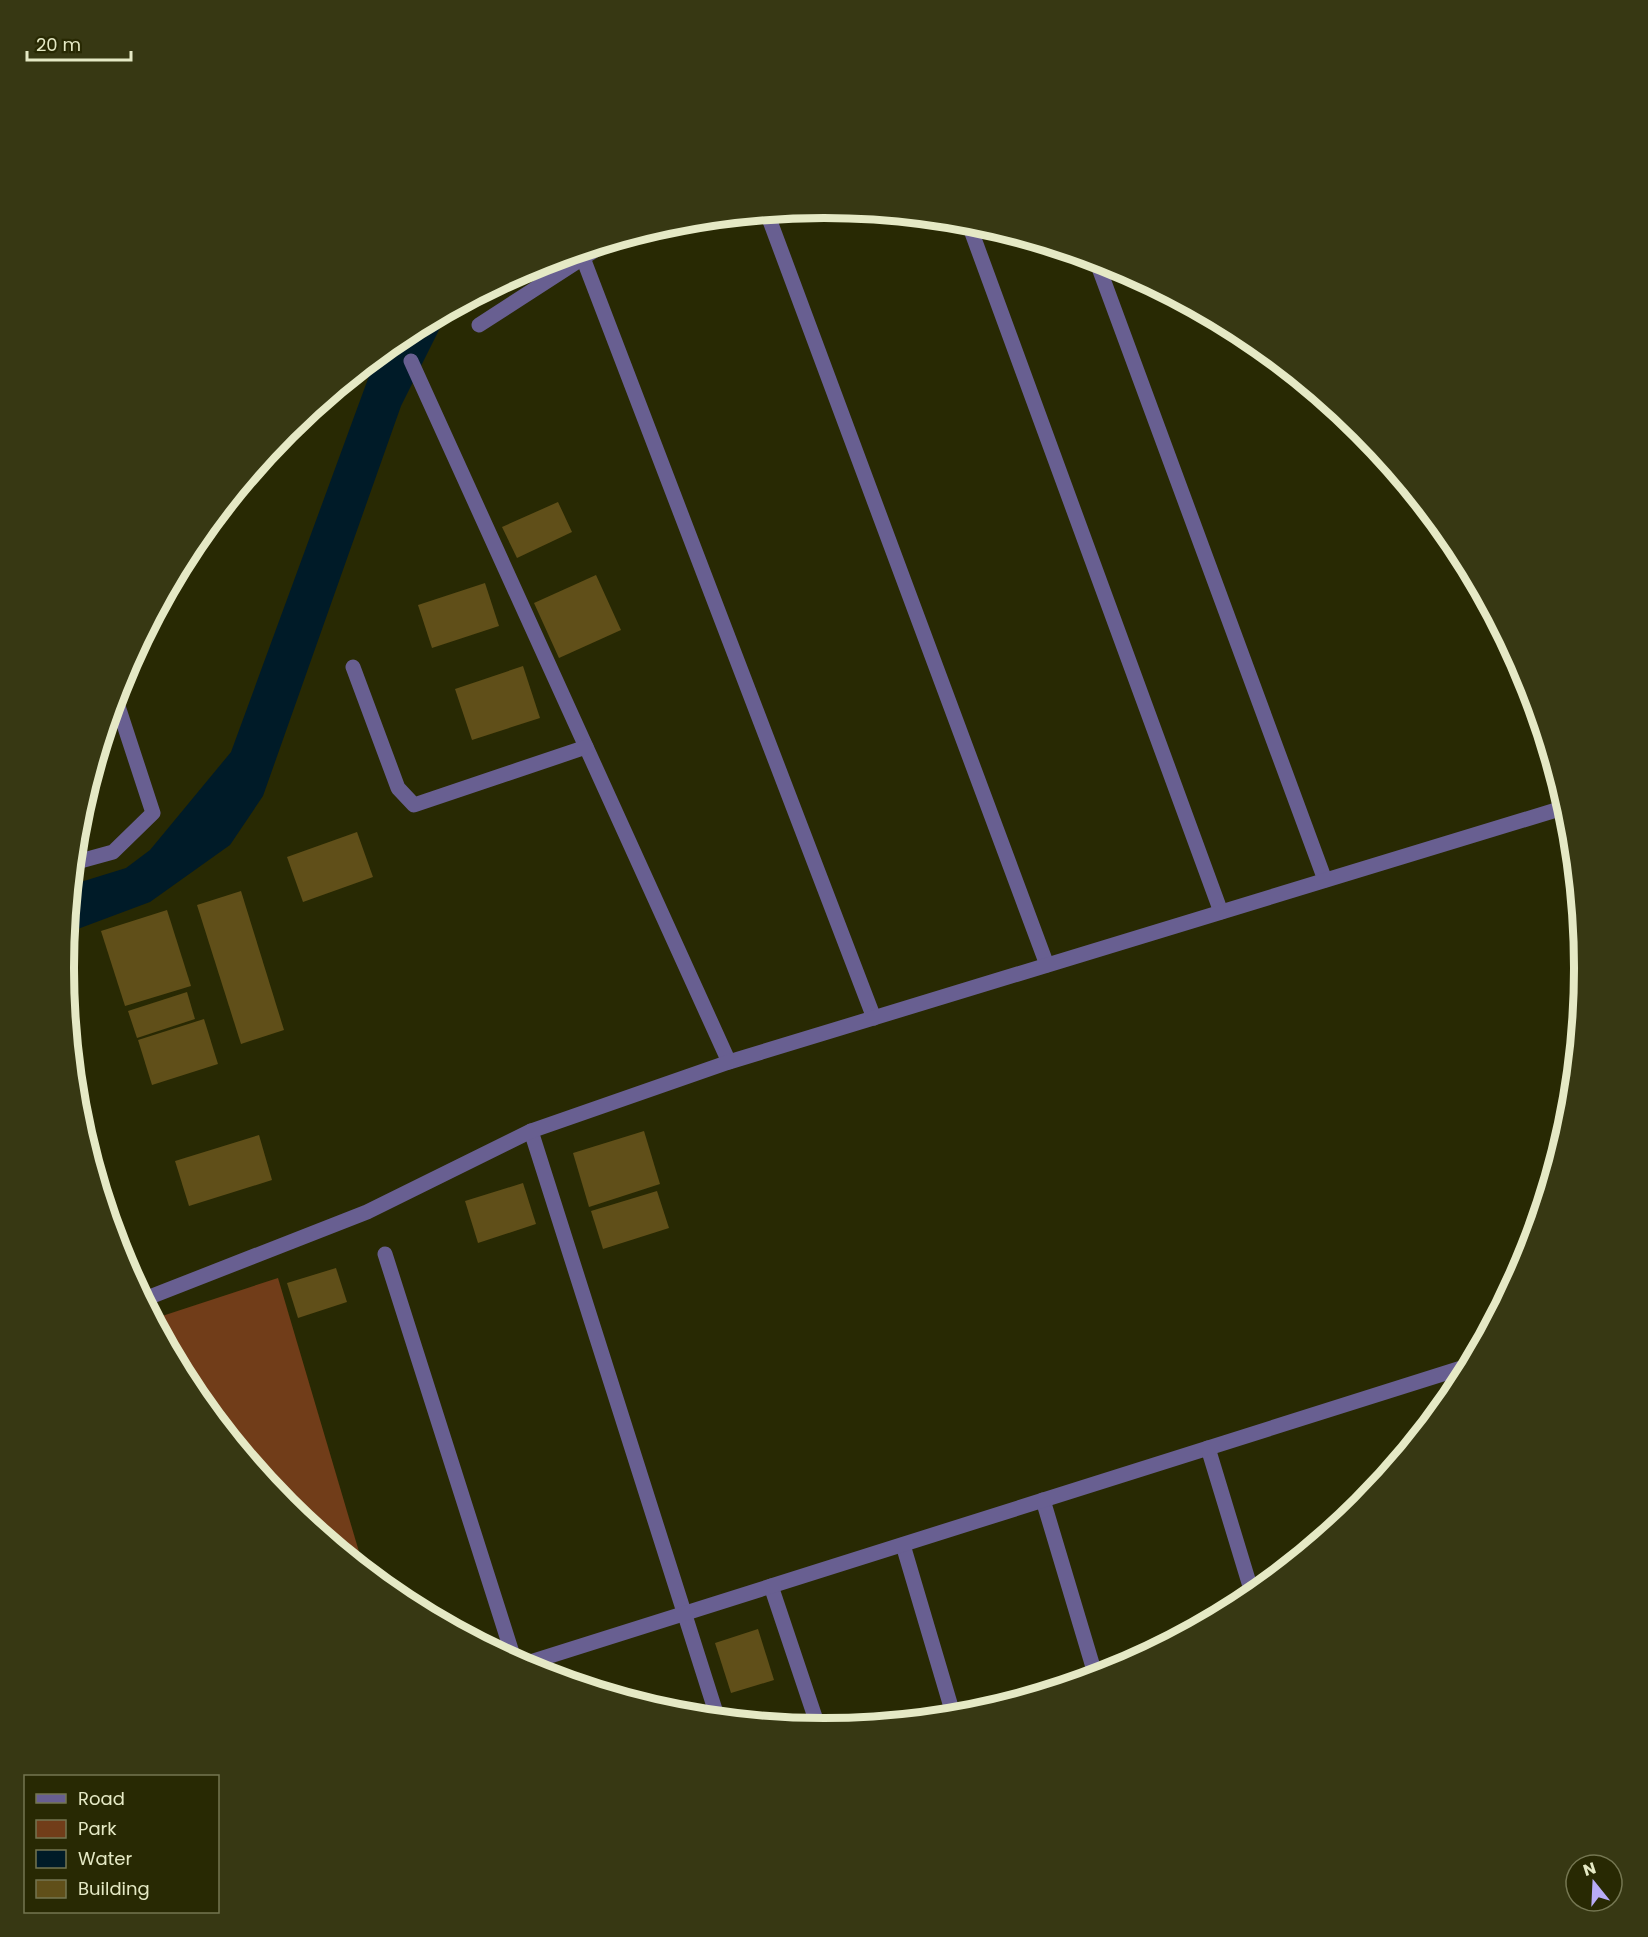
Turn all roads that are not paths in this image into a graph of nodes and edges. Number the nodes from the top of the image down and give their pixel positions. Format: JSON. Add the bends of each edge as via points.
{"nodes":[{"id":1,"x":770,"y":220,"type":"edge"},
{"id":2,"x":972,"y":232,"type":"edge"},
{"id":3,"x":583,"y":258,"type":"joint"},
{"id":4,"x":1100,"y":271,"type":"edge"},
{"id":5,"x":479,"y":325,"type":"dead end"},
{"id":6,"x":411,"y":361,"type":"dead end"},
{"id":7,"x":353,"y":667,"type":"dead end"},
{"id":8,"x":119,"y":711,"type":"edge"},
{"id":9,"x":586,"y":747,"type":"junction"},
{"id":10,"x":1557,"y":810,"type":"edge"},
{"id":11,"x":82,"y":861,"type":"edge"},
{"id":12,"x":1325,"y":880,"type":"junction"},
{"id":13,"x":1221,"y":912,"type":"junction"},
{"id":14,"x":1047,"y":965,"type":"junction"},
{"id":15,"x":874,"y":1018,"type":"junction"},
{"id":16,"x":729,"y":1062,"type":"junction"},
{"id":17,"x":531,"y":1131,"type":"junction"},
{"id":18,"x":385,"y":1254,"type":"dead end"},
{"id":19,"x":150,"y":1297,"type":"edge"},
{"id":20,"x":1458,"y":1369,"type":"edge"},
{"id":21,"x":1208,"y":1448,"type":"junction"},
{"id":22,"x":1043,"y":1500,"type":"junction"},
{"id":23,"x":903,"y":1545,"type":"junction"},
{"id":24,"x":771,"y":1586,"type":"junction"},
{"id":25,"x":1250,"y":1586,"type":"edge"},
{"id":26,"x":684,"y":1613,"type":"junction"},
{"id":27,"x":511,"y":1651,"type":"edge"},
{"id":28,"x":534,"y":1661,"type":"edge"},
{"id":29,"x":1093,"y":1668,"type":"edge"},
{"id":30,"x":951,"y":1708,"type":"edge"},
{"id":31,"x":716,"y":1711,"type":"edge"},
{"id":32,"x":816,"y":1719,"type":"edge"}],
"edges":[{"from":1,"to":14,"type":"street"},
{"from":2,"to":13,"type":"street"},
{"from":3,"to":5,"type":"street"},
{"from":3,"to":15,"type":"street"},
{"from":4,"to":12,"type":"street"},
{"from":6,"to":9,"type":"street"},
{"from":7,"to":9,"type":"street","via":[[398,788],[414,806]]},
{"from":8,"to":11,"type":"street","via":[[153,813],[113,852]]},
{"from":9,"to":16,"type":"street"},
{"from":10,"to":12,"type":"street"},
{"from":12,"to":13,"type":"street"},
{"from":13,"to":14,"type":"street"},
{"from":14,"to":15,"type":"street"},
{"from":15,"to":16,"type":"street"},
{"from":16,"to":17,"type":"street"},
{"from":17,"to":19,"type":"street","via":[[367,1212]]},
{"from":17,"to":26,"type":"street"},
{"from":18,"to":27,"type":"street"},
{"from":20,"to":21,"type":"street"},
{"from":21,"to":22,"type":"street"},
{"from":21,"to":25,"type":"street"},
{"from":22,"to":23,"type":"street"},
{"from":22,"to":29,"type":"street"},
{"from":23,"to":24,"type":"street"},
{"from":23,"to":30,"type":"street"},
{"from":24,"to":26,"type":"street"},
{"from":24,"to":32,"type":"street"},
{"from":26,"to":28,"type":"street"},
{"from":26,"to":31,"type":"street"}]}
